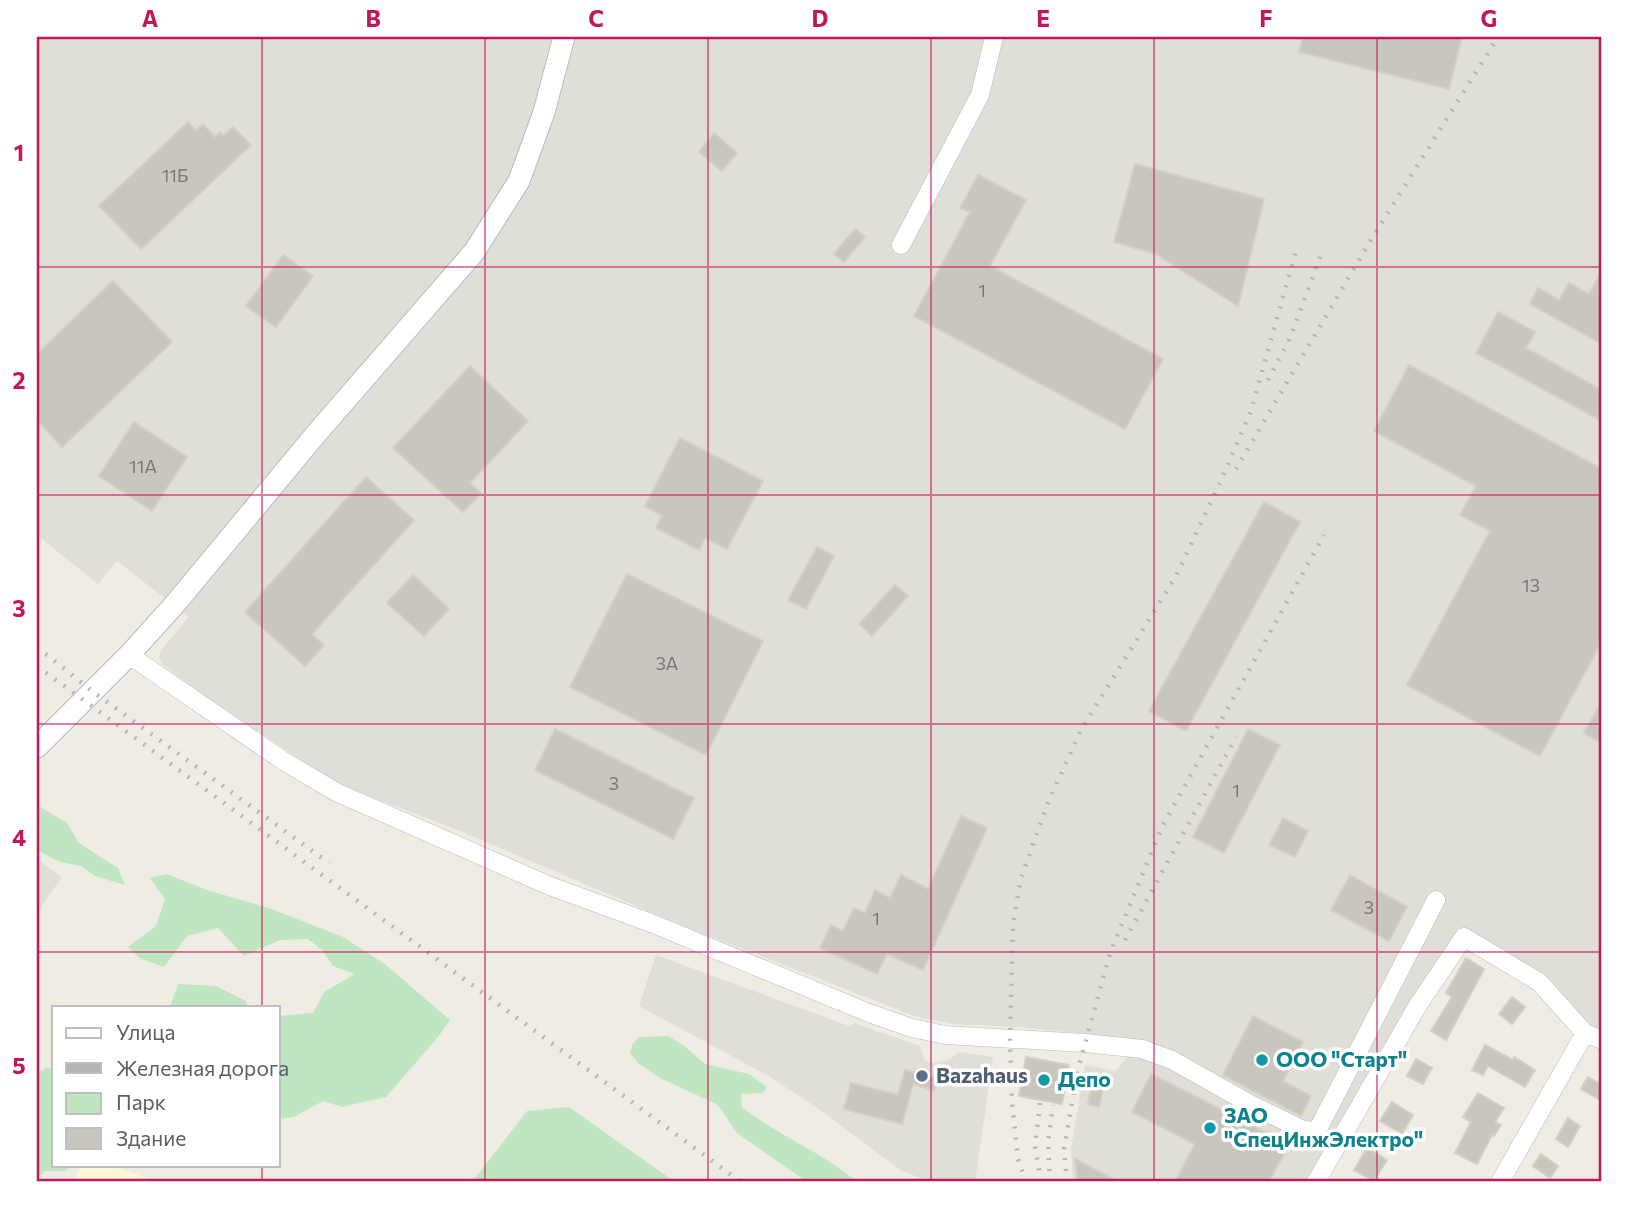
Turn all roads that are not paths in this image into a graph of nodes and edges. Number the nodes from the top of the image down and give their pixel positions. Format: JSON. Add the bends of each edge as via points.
{"nodes":[{"id":1,"x":564,"y":37,"type":"edge"},
{"id":2,"x":994,"y":37,"type":"edge"},
{"id":3,"x":901,"y":245,"type":"dead end"},
{"id":4,"x":129,"y":655,"type":"junction"},
{"id":5,"x":37,"y":747,"type":"edge"},
{"id":6,"x":1436,"y":900,"type":"dead end"},
{"id":7,"x":1585,"y":1033,"type":"junction"},
{"id":8,"x":1602,"y":1040,"type":"edge"},
{"id":9,"x":1316,"y":1182,"type":"edge"},
{"id":10,"x":1500,"y":1182,"type":"edge"}],
"edges":[{"from":1,"to":4,"type":"street","via":[[519,181],[474,252]]},
{"from":2,"to":3,"type":"street","via":[[980,96]]},
{"from":4,"to":5,"type":"street"},
{"from":4,"to":6,"type":"street","via":[[338,793],[550,886],[912,1028],[944,1035],[1142,1049],[1172,1060],[1303,1130],[1317,1130]]},
{"from":7,"to":8,"type":"street"},
{"from":7,"to":9,"type":"street","via":[[1539,982],[1464,937],[1418,1005]]},
{"from":7,"to":10,"type":"street"}]}
